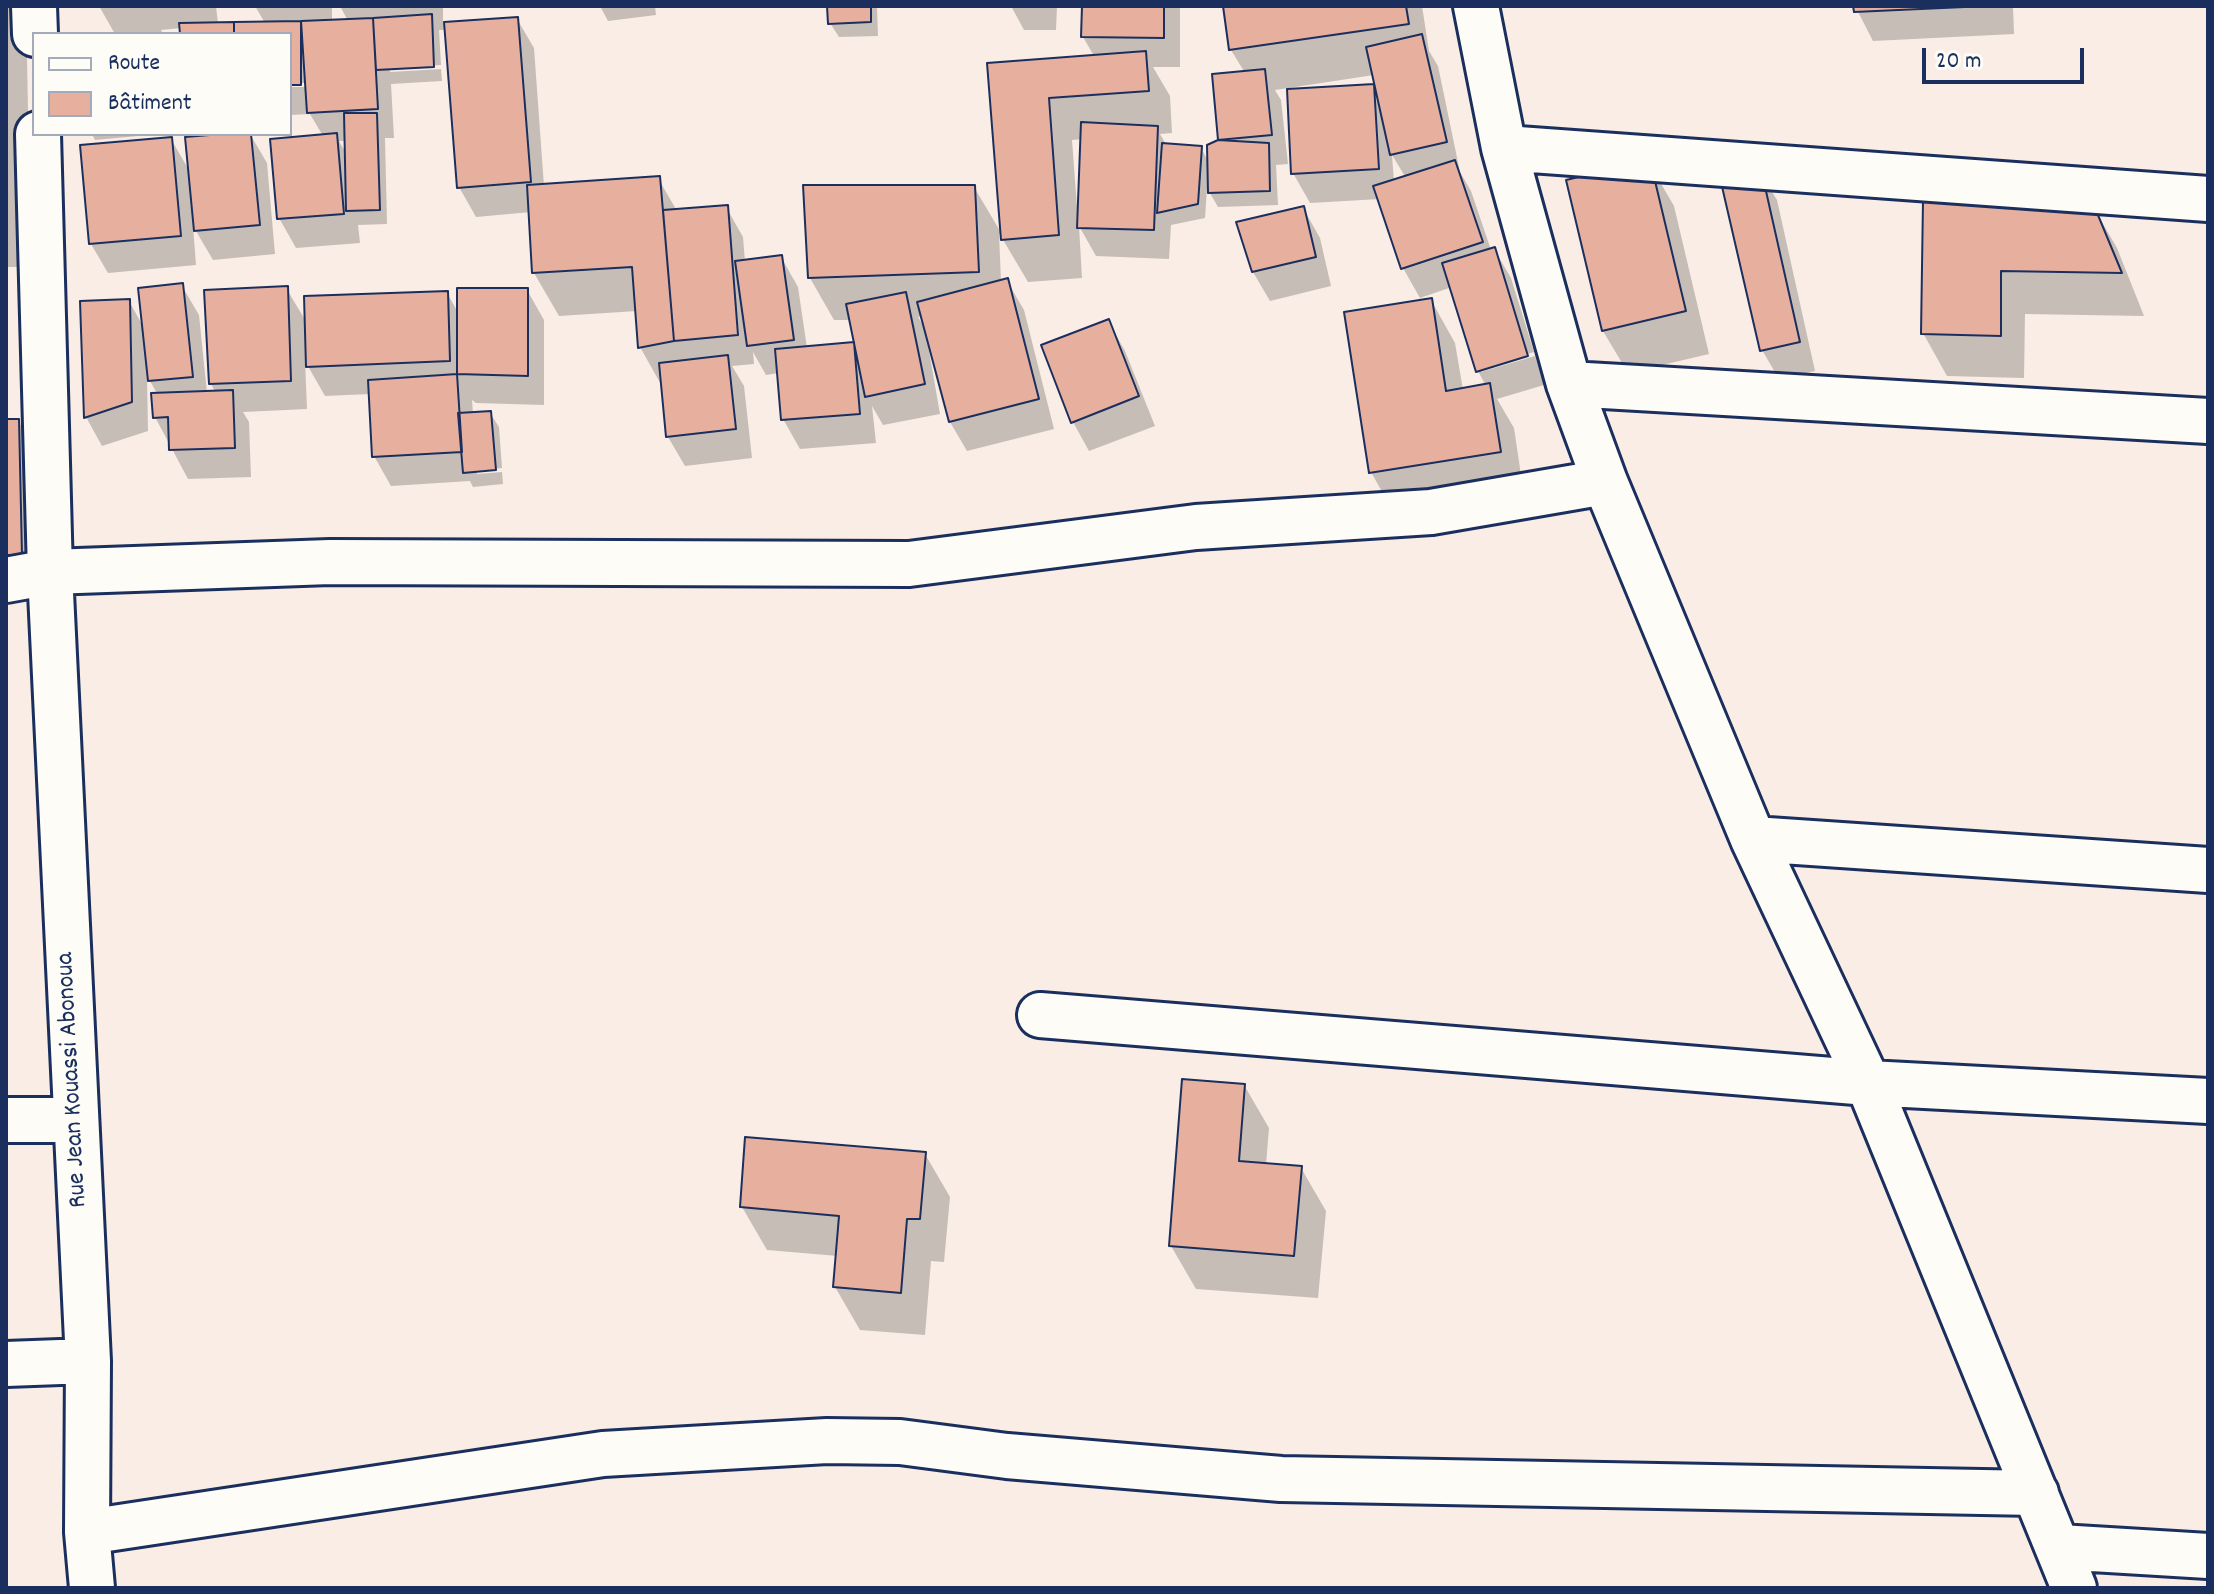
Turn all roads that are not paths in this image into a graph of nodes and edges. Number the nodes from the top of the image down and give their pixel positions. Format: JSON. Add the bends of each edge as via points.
{"nodes":[{"id":1,"x":34,"y":6,"type":"edge"},
{"id":2,"x":1476,"y":6,"type":"edge"},
{"id":3,"x":35,"y":32,"type":"edge"},
{"id":4,"x":38,"y":136,"type":"edge"},
{"id":5,"x":1504,"y":148,"type":"junction"},
{"id":6,"x":2208,"y":199,"type":"edge"},
{"id":7,"x":1569,"y":384,"type":"junction"},
{"id":8,"x":2208,"y":421,"type":"edge"},
{"id":9,"x":1605,"y":482,"type":"junction"},
{"id":10,"x":50,"y":572,"type":"junction"},
{"id":11,"x":6,"y":580,"type":"edge"},
{"id":12,"x":1753,"y":839,"type":"junction"},
{"id":13,"x":2208,"y":870,"type":"edge"},
{"id":14,"x":1040,"y":1015,"type":"dead end"},
{"id":15,"x":1868,"y":1083,"type":"junction"},
{"id":16,"x":2208,"y":1101,"type":"edge"},
{"id":17,"x":6,"y":1120,"type":"edge"},
{"id":18,"x":76,"y":1120,"type":"junction"},
{"id":19,"x":88,"y":1361,"type":"junction"},
{"id":20,"x":6,"y":1364,"type":"edge"},
{"id":21,"x":2036,"y":1493,"type":"junction"},
{"id":22,"x":87,"y":1532,"type":"junction"},
{"id":23,"x":2059,"y":1547,"type":"junction"},
{"id":24,"x":2208,"y":1556,"type":"edge"},
{"id":25,"x":92,"y":1588,"type":"edge"},
{"id":26,"x":2074,"y":1588,"type":"edge"}],
"edges":[{"from":1,"to":3,"type":"street"},
{"from":2,"to":5,"type":"street"},
{"from":4,"to":10,"type":"street","name":"Rue Jean Kouassi Abonoua"},
{"from":5,"to":6,"type":"street"},
{"from":5,"to":7,"type":"street"},
{"from":7,"to":8,"type":"street"},
{"from":7,"to":9,"type":"street"},
{"from":9,"to":10,"type":"street","via":[[1431,512],[1196,527],[909,564],[330,562]]},
{"from":9,"to":12,"type":"street"},
{"from":10,"to":11,"type":"street"},
{"from":10,"to":18,"type":"street","name":"Rue Jean Kouassi Abonoua"},
{"from":12,"to":13,"type":"street"},
{"from":12,"to":15,"type":"street"},
{"from":14,"to":15,"type":"street"},
{"from":15,"to":16,"type":"street"},
{"from":15,"to":21,"type":"street"},
{"from":17,"to":18,"type":"street"},
{"from":18,"to":19,"type":"street","name":"Rue Jean Kouassi Abonoua"},
{"from":19,"to":20,"type":"street"},
{"from":19,"to":22,"type":"street","name":"Rue Jean Kouassi Abonoua"},
{"from":21,"to":22,"type":"street","via":[[1281,1479],[900,1442],[827,1441],[603,1454]]},
{"from":21,"to":23,"type":"street"},
{"from":22,"to":25,"type":"street","name":"Rue Jean Kouassi Abonoua"},
{"from":23,"to":24,"type":"street"},
{"from":23,"to":26,"type":"street"}]}
